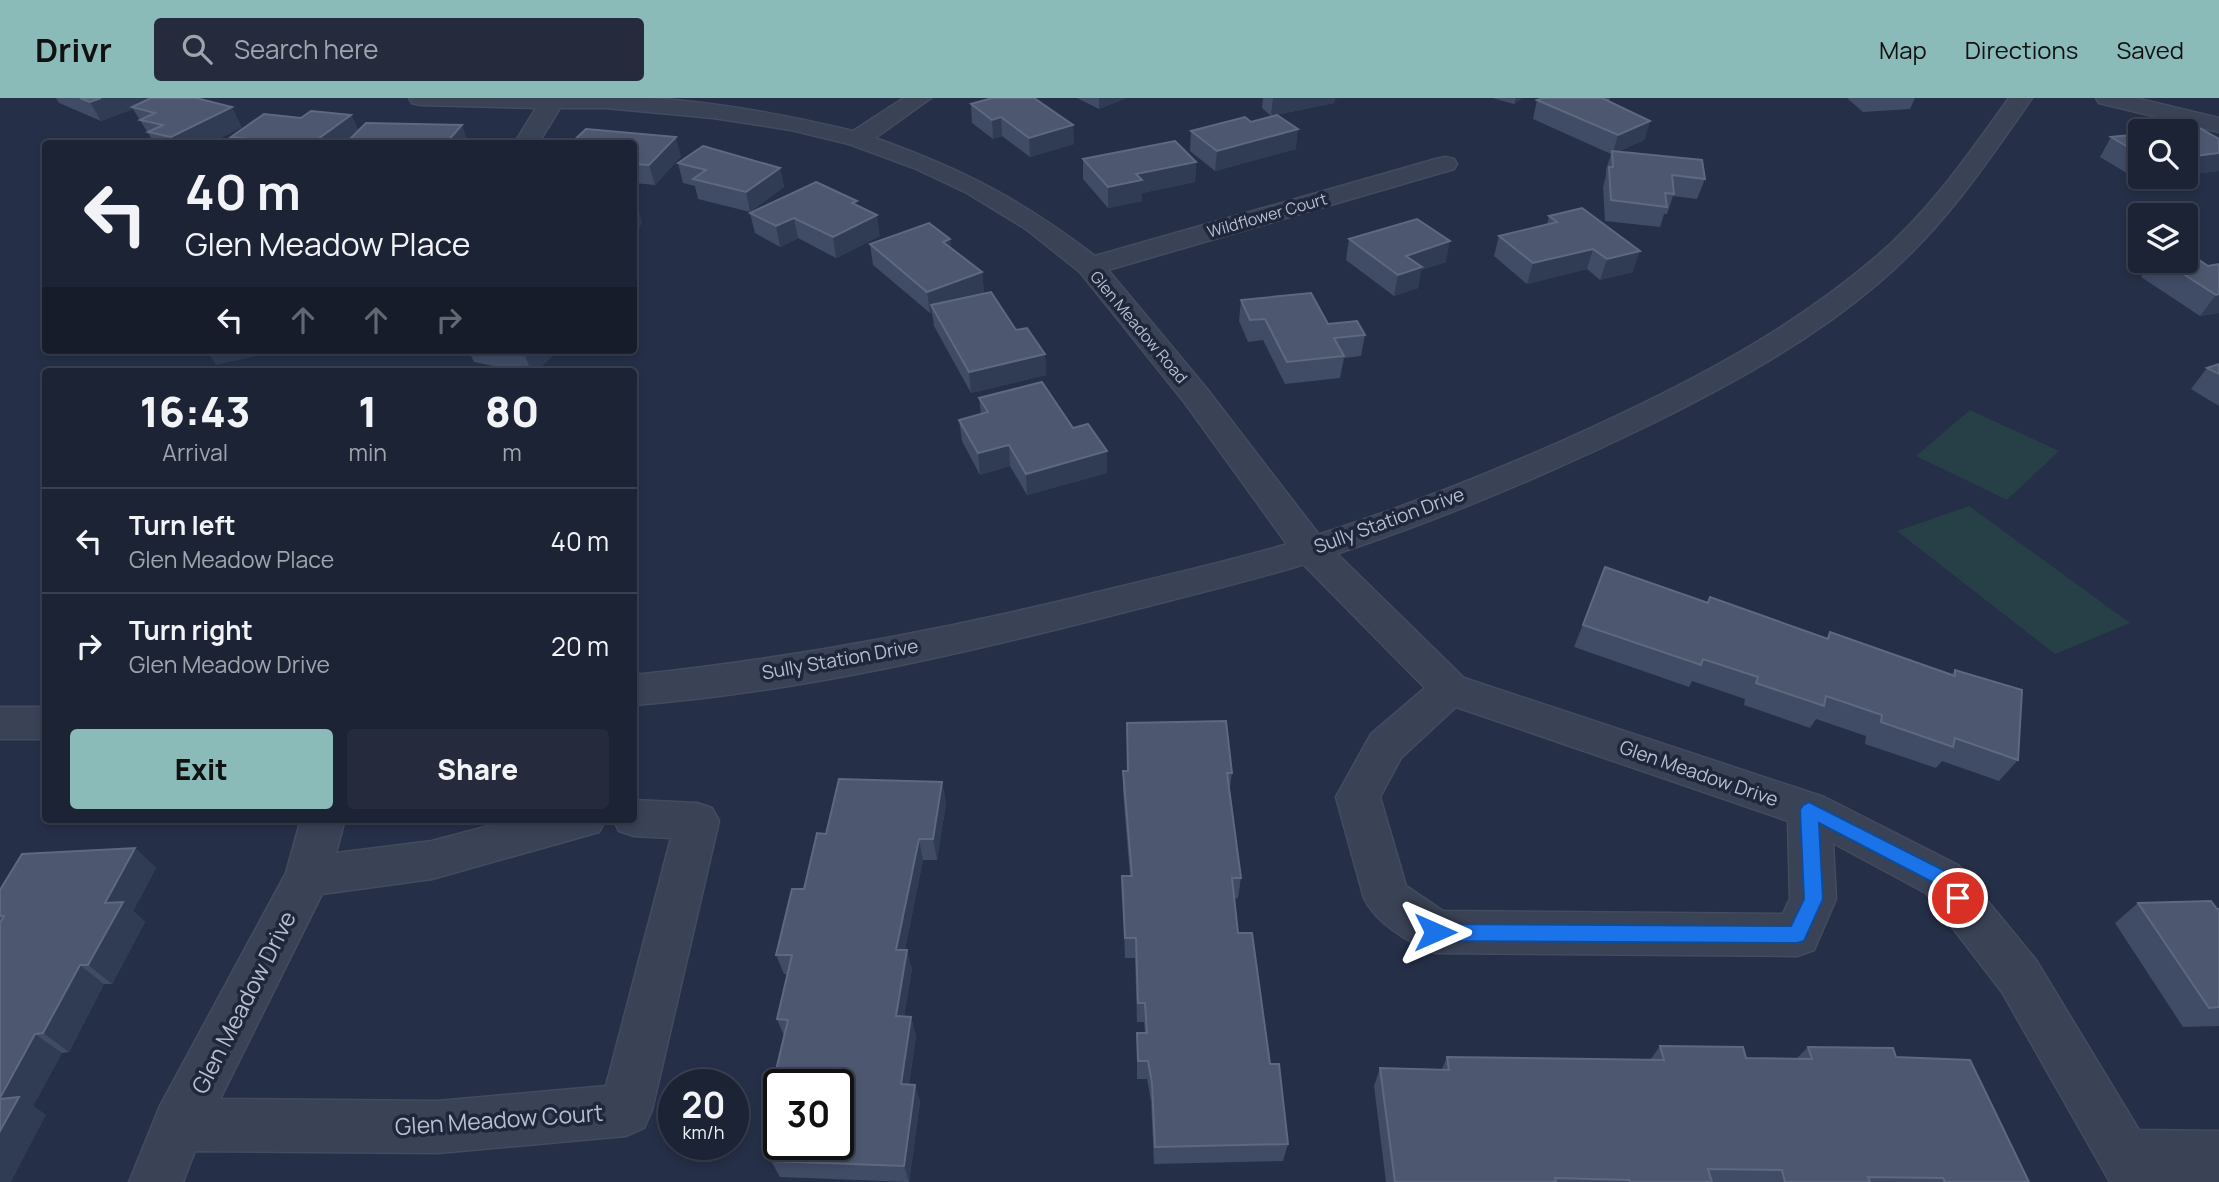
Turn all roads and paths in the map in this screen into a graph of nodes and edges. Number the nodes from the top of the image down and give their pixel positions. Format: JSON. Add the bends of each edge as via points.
{"nodes":[{"id":1,"x":421,"y":98,"type":"edge"},
{"id":2,"x":920,"y":98,"type":"edge"},
{"id":3,"x":2021,"y":98,"type":"edge"},
{"id":4,"x":2107,"y":98,"type":"edge"},
{"id":5,"x":607,"y":100,"type":"edge"},
{"id":6,"x":552,"y":102,"type":"junction"},
{"id":7,"x":2219,"y":125,"type":"edge"},
{"id":8,"x":856,"y":139,"type":"junction"},
{"id":9,"x":528,"y":140,"type":"edge"},
{"id":10,"x":1445,"y":164,"type":"dead end"},
{"id":11,"x":1090,"y":267,"type":"junction"},
{"id":12,"x":1310,"y":550,"type":"junction"},
{"id":13,"x":637,"y":690,"type":"edge"},
{"id":14,"x":1450,"y":690,"type":"junction"},
{"id":15,"x":0,"y":723,"type":"edge"},
{"id":16,"x":42,"y":723,"type":"edge"},
{"id":17,"x":1809,"y":810,"type":"junction"},
{"id":18,"x":637,"y":818,"type":"edge"},
{"id":19,"x":322,"y":823,"type":"edge"},
{"id":20,"x":569,"y":823,"type":"edge"},
{"id":21,"x":308,"y":876,"type":"junction"},
{"id":22,"x":179,"y":1125,"type":"junction"},
{"id":23,"x":2219,"y":1158,"type":"edge"},
{"id":24,"x":2133,"y":1170,"type":"edge"},
{"id":25,"x":156,"y":1182,"type":"edge"}],
"edges":[{"from":1,"to":6,"type":"street","name":"Glen Meadow Road"},
{"from":2,"to":8,"type":"street"},
{"from":3,"to":12,"type":"street","name":"Sully Station Drive","via":[[1940,210],[1888,261],[1816,317],[1718,378],[1598,438],[1437,505]]},
{"from":4,"to":7,"type":"street"},
{"from":5,"to":6,"type":"street","name":"Glen Meadow Road"},
{"from":5,"to":8,"type":"street","name":"Glen Meadow Road","via":[[755,117]]},
{"from":6,"to":9,"type":"street"},
{"from":8,"to":11,"type":"street","name":"Glen Meadow Road","via":[[976,188],[1035,223]]},
{"from":10,"to":11,"type":"street","name":"Wildflower Court"},
{"from":11,"to":12,"type":"street","name":"Glen Meadow Road","via":[[1196,396]]},
{"from":12,"to":13,"type":"street","name":"Sully Station Drive","via":[[1062,615],[888,652]]},
{"from":12,"to":14,"type":"street","name":"Glen Meadow Drive"},
{"from":14,"to":17,"type":"street","name":"Glen Meadow Drive"},
{"from":14,"to":17,"type":"street","via":[[1386,746],[1358,797],[1387,898],[1435,932],[1797,934],[1813,899]]},
{"from":15,"to":16,"type":"street"},
{"from":17,"to":24,"type":"street","name":"Glen Meadow Drive","via":[[1942,878],[2019,976]]},
{"from":18,"to":22,"type":"street","name":"Glen Meadow Court","via":[[697,821],[626,1110],[438,1128]]},
{"from":19,"to":21,"type":"street","name":"Glen Meadow Drive"},
{"from":20,"to":21,"type":"street","via":[[432,860]]},
{"from":21,"to":22,"type":"street","name":"Glen Meadow Drive"},
{"from":22,"to":25,"type":"street","name":"Glen Meadow Drive"},
{"from":23,"to":24,"type":"street"}]}
